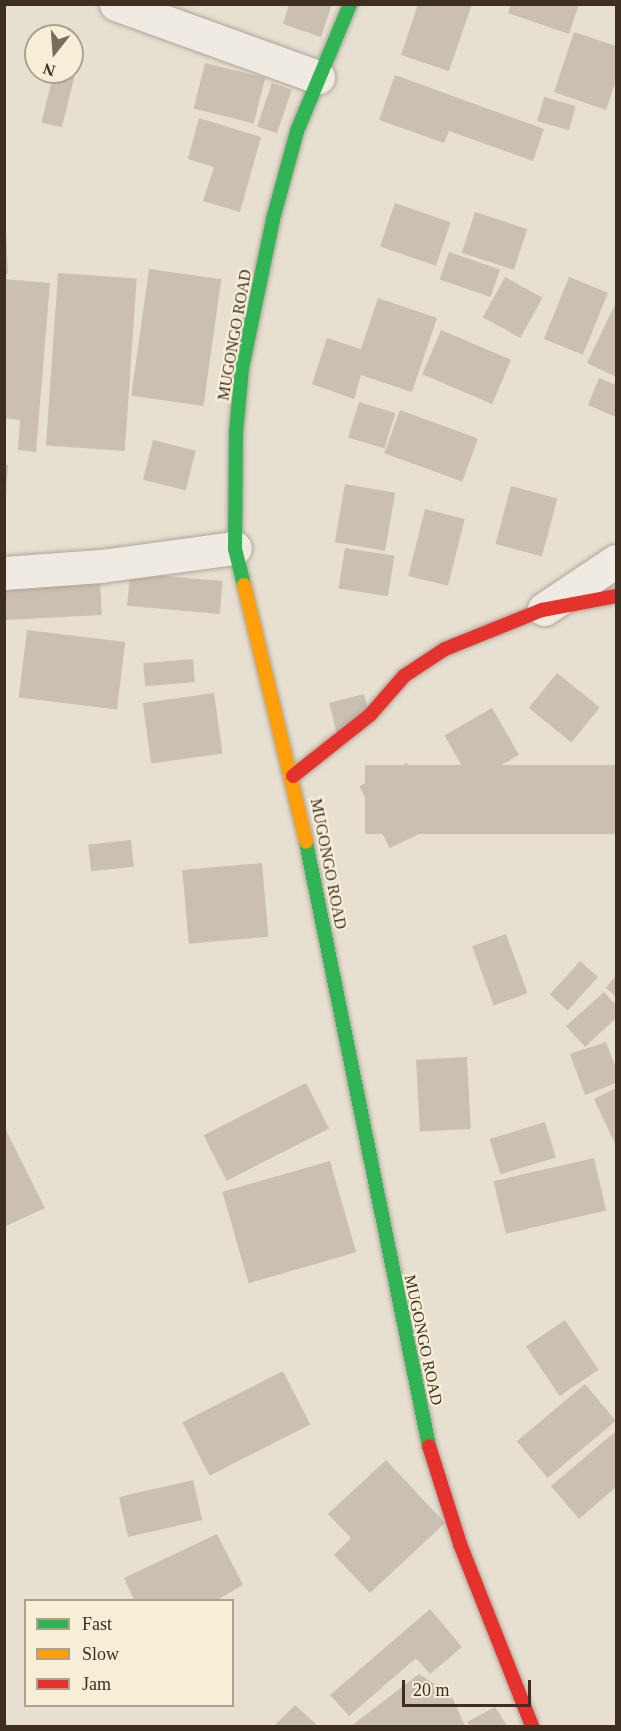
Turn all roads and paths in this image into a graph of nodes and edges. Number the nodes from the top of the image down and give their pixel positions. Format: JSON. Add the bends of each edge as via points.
{"nodes":[{"id":1,"x":116,"y":4,"type":"edge"},
{"id":2,"x":350,"y":4,"type":"edge"},
{"id":3,"x":318,"y":77,"type":"junction"},
{"id":4,"x":235,"y":548,"type":"junction"},
{"id":5,"x":616,"y":561,"type":"edge"},
{"id":6,"x":4,"y":573,"type":"edge"},
{"id":7,"x":616,"y":596,"type":"edge"},
{"id":8,"x":542,"y":610,"type":"junction"},
{"id":9,"x":293,"y":776,"type":"junction"},
{"id":10,"x":532,"y":1726,"type":"edge"}],
"edges":[{"from":1,"to":3,"type":"street"},
{"from":2,"to":3,"type":"street","name":"MUGONGO ROAD"},
{"from":3,"to":4,"type":"street","name":"MUGONGO ROAD","via":[[297,131],[273,219],[242,368],[236,432]]},
{"from":4,"to":6,"type":"street","via":[[100,566]]},
{"from":4,"to":9,"type":"street","name":"MUGONGO ROAD"},
{"from":5,"to":8,"type":"street"},
{"from":7,"to":8,"type":"street"},
{"from":8,"to":9,"type":"street","via":[[445,649],[404,676],[370,715]]},
{"from":9,"to":10,"type":"street","name":"MUGONGO ROAD","via":[[430,1449],[460,1544]]}]}
